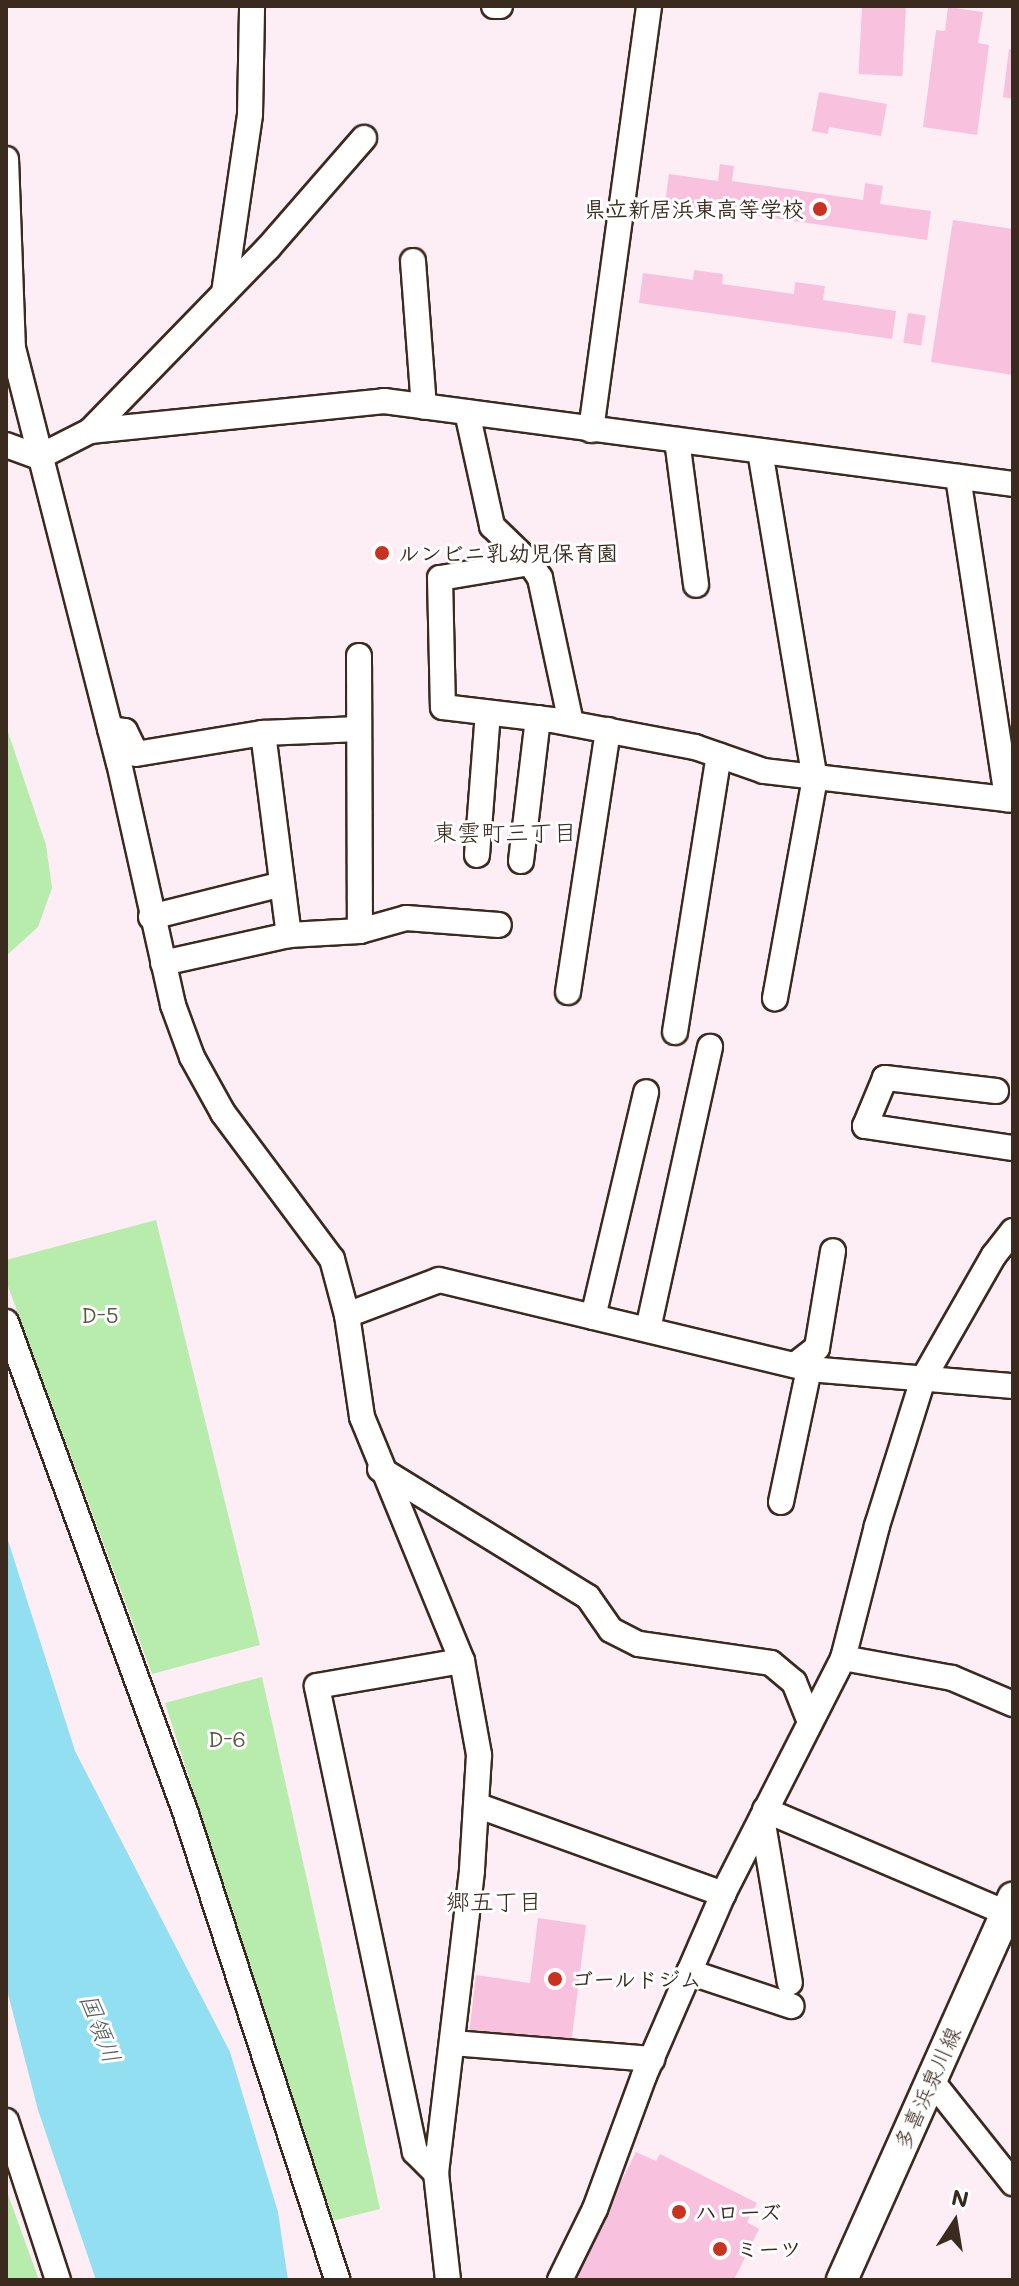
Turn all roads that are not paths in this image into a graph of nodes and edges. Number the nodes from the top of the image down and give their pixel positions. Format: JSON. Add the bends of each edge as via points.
{"nodes":[{"id":1,"x":252,"y":6,"type":"edge"},
{"id":2,"x":494,"y":6,"type":"edge"},
{"id":3,"x":500,"y":6,"type":"edge"},
{"id":4,"x":649,"y":6,"type":"edge"},
{"id":5,"x":364,"y":138,"type":"dead end"},
{"id":6,"x":6,"y":159,"type":"edge"},
{"id":7,"x":413,"y":261,"type":"dead end"},
{"id":8,"x":224,"y":293,"type":"junction"},
{"id":9,"x":424,"y":407,"type":"junction"},
{"id":10,"x":467,"y":412,"type":"junction"},
{"id":11,"x":6,"y":428,"type":"edge"},
{"id":12,"x":591,"y":430,"type":"junction"},
{"id":13,"x":90,"y":431,"type":"junction"},
{"id":14,"x":677,"y":440,"type":"junction"},
{"id":15,"x":6,"y":445,"type":"edge"},
{"id":16,"x":760,"y":451,"type":"junction"},
{"id":17,"x":39,"y":457,"type":"junction"},
{"id":18,"x":958,"y":477,"type":"junction"},
{"id":19,"x":1013,"y":484,"type":"edge"},
{"id":20,"x":530,"y":563,"type":"junction"},
{"id":21,"x":696,"y":585,"type":"dead end"},
{"id":22,"x":359,"y":656,"type":"dead end"},
{"id":23,"x":488,"y":713,"type":"junction"},
{"id":24,"x":538,"y":718,"type":"junction"},
{"id":25,"x":571,"y":723,"type":"junction"},
{"id":26,"x":110,"y":729,"type":"junction"},
{"id":27,"x":359,"y":729,"type":"junction"},
{"id":28,"x":608,"y":730,"type":"junction"},
{"id":29,"x":263,"y":733,"type":"junction"},
{"id":30,"x":719,"y":755,"type":"junction"},
{"id":31,"x":815,"y":778,"type":"junction"},
{"id":32,"x":1010,"y":800,"type":"edge"},
{"id":33,"x":477,"y":855,"type":"dead end"},
{"id":34,"x":521,"y":861,"type":"dead end"},
{"id":35,"x":282,"y":884,"type":"junction"},
{"id":36,"x":151,"y":917,"type":"junction"},
{"id":37,"x":499,"y":925,"type":"dead end"},
{"id":38,"x":360,"y":931,"type":"junction"},
{"id":39,"x":289,"y":935,"type":"junction"},
{"id":40,"x":163,"y":963,"type":"junction"},
{"id":41,"x":568,"y":992,"type":"dead end"},
{"id":42,"x":775,"y":998,"type":"dead end"},
{"id":43,"x":675,"y":1032,"type":"dead end"},
{"id":44,"x":710,"y":1047,"type":"dead end"},
{"id":45,"x":996,"y":1091,"type":"dead end"},
{"id":46,"x":646,"y":1092,"type":"dead end"},
{"id":47,"x":1013,"y":1148,"type":"edge"},
{"id":48,"x":1013,"y":1231,"type":"edge"},
{"id":49,"x":833,"y":1251,"type":"dead end"},
{"id":50,"x":347,"y":1315,"type":"junction"},
{"id":51,"x":593,"y":1317,"type":"junction"},
{"id":52,"x":6,"y":1322,"type":"edge"},
{"id":53,"x":648,"y":1329,"type":"junction"},
{"id":54,"x":802,"y":1367,"type":"junction"},
{"id":55,"x":923,"y":1379,"type":"junction"},
{"id":56,"x":1013,"y":1386,"type":"edge"},
{"id":57,"x":380,"y":1469,"type":"junction"},
{"id":58,"x":781,"y":1502,"type":"dead end"},
{"id":59,"x":843,"y":1658,"type":"junction"},
{"id":60,"x":462,"y":1661,"type":"junction"},
{"id":61,"x":1013,"y":1704,"type":"edge"},
{"id":62,"x":810,"y":1722,"type":"junction"},
{"id":63,"x":476,"y":1805,"type":"junction"},
{"id":64,"x":764,"y":1814,"type":"junction"},
{"id":65,"x":723,"y":1894,"type":"junction"},
{"id":66,"x":1010,"y":1909,"type":"edge"},
{"id":67,"x":689,"y":1972,"type":"junction"},
{"id":68,"x":452,"y":2043,"type":"junction"},
{"id":69,"x":652,"y":2059,"type":"junction"},
{"id":70,"x":931,"y":2080,"type":"junction"},
{"id":71,"x":6,"y":2121,"type":"edge"},
{"id":72,"x":436,"y":2173,"type":"junction"},
{"id":73,"x":1013,"y":2183,"type":"edge"},
{"id":74,"x":58,"y":2280,"type":"edge"},
{"id":75,"x":337,"y":2280,"type":"edge"},
{"id":76,"x":448,"y":2280,"type":"edge"},
{"id":77,"x":560,"y":2280,"type":"edge"},
{"id":78,"x":842,"y":2280,"type":"edge"}],
"edges":[{"from":1,"to":8,"type":"street","via":[[250,114]]},
{"from":2,"to":3,"type":"street"},
{"from":4,"to":12,"type":"street"},
{"from":5,"to":8,"type":"street"},
{"from":6,"to":17,"type":"street","via":[[13,348]]},
{"from":7,"to":9,"type":"street"},
{"from":8,"to":13,"type":"street"},
{"from":9,"to":10,"type":"street"},
{"from":9,"to":13,"type":"street","via":[[384,401]]},
{"from":10,"to":12,"type":"street"},
{"from":10,"to":20,"type":"street","via":[[492,526]]},
{"from":11,"to":17,"type":"street"},
{"from":12,"to":14,"type":"street"},
{"from":13,"to":17,"type":"street"},
{"from":14,"to":16,"type":"street"},
{"from":14,"to":21,"type":"street"},
{"from":15,"to":17,"type":"street"},
{"from":16,"to":18,"type":"street"},
{"from":16,"to":31,"type":"street"},
{"from":17,"to":26,"type":"street"},
{"from":18,"to":19,"type":"street"},
{"from":18,"to":32,"type":"street"},
{"from":20,"to":23,"type":"street","via":[[440,578],[443,707]]},
{"from":20,"to":25,"type":"street","via":[[540,578]]},
{"from":22,"to":27,"type":"street"},
{"from":23,"to":24,"type":"street"},
{"from":23,"to":33,"type":"street"},
{"from":24,"to":25,"type":"street"},
{"from":24,"to":34,"type":"street"},
{"from":25,"to":28,"type":"street"},
{"from":26,"to":29,"type":"street","via":[[125,731],[136,754]]},
{"from":26,"to":36,"type":"street"},
{"from":27,"to":29,"type":"street"},
{"from":27,"to":38,"type":"street"},
{"from":28,"to":30,"type":"street"},
{"from":28,"to":41,"type":"street"},
{"from":29,"to":35,"type":"street"},
{"from":30,"to":31,"type":"street","via":[[764,771]]},
{"from":30,"to":43,"type":"street"},
{"from":31,"to":32,"type":"street"},
{"from":31,"to":42,"type":"street"},
{"from":35,"to":36,"type":"street"},
{"from":35,"to":39,"type":"street"},
{"from":36,"to":40,"type":"street"},
{"from":37,"to":38,"type":"street","via":[[406,918]]},
{"from":38,"to":39,"type":"street"},
{"from":39,"to":40,"type":"street"},
{"from":40,"to":50,"type":"street","via":[[192,1057],[223,1113],[332,1259]]},
{"from":44,"to":53,"type":"street"},
{"from":45,"to":47,"type":"street","via":[[885,1078],[865,1126]]},
{"from":46,"to":51,"type":"street"},
{"from":48,"to":55,"type":"street"},
{"from":49,"to":54,"type":"street","via":[[817,1348]]},
{"from":50,"to":51,"type":"street","via":[[439,1280]]},
{"from":50,"to":57,"type":"street","via":[[362,1417]]},
{"from":51,"to":53,"type":"street"},
{"from":52,"to":75,"type":"street","via":[[186,1814]]},
{"from":53,"to":54,"type":"street"},
{"from":54,"to":55,"type":"street"},
{"from":54,"to":58,"type":"street"},
{"from":55,"to":56,"type":"street"},
{"from":55,"to":59,"type":"street"},
{"from":57,"to":60,"type":"street"},
{"from":57,"to":62,"type":"street","via":[[588,1597],[611,1630],[639,1644],[771,1663],[794,1682]]},
{"from":59,"to":61,"type":"street","via":[[952,1678]]},
{"from":59,"to":62,"type":"street"},
{"from":60,"to":63,"type":"street","via":[[479,1755]]},
{"from":60,"to":72,"type":"street","via":[[317,1686],[415,2152]]},
{"from":62,"to":64,"type":"street"},
{"from":63,"to":65,"type":"street"},
{"from":63,"to":68,"type":"street"},
{"from":64,"to":65,"type":"street"},
{"from":64,"to":66,"type":"street"},
{"from":64,"to":67,"type":"street","via":[[791,1994]]},
{"from":65,"to":67,"type":"street"},
{"from":66,"to":70,"type":"main road","name":"多喜浜泉川線"},
{"from":67,"to":69,"type":"street"},
{"from":68,"to":69,"type":"street"},
{"from":68,"to":72,"type":"street"},
{"from":69,"to":77,"type":"street","via":[[595,2209]]},
{"from":70,"to":73,"type":"street"},
{"from":70,"to":78,"type":"main road","name":"多喜浜泉川線"},
{"from":71,"to":74,"type":"street"},
{"from":72,"to":76,"type":"street"}]}
